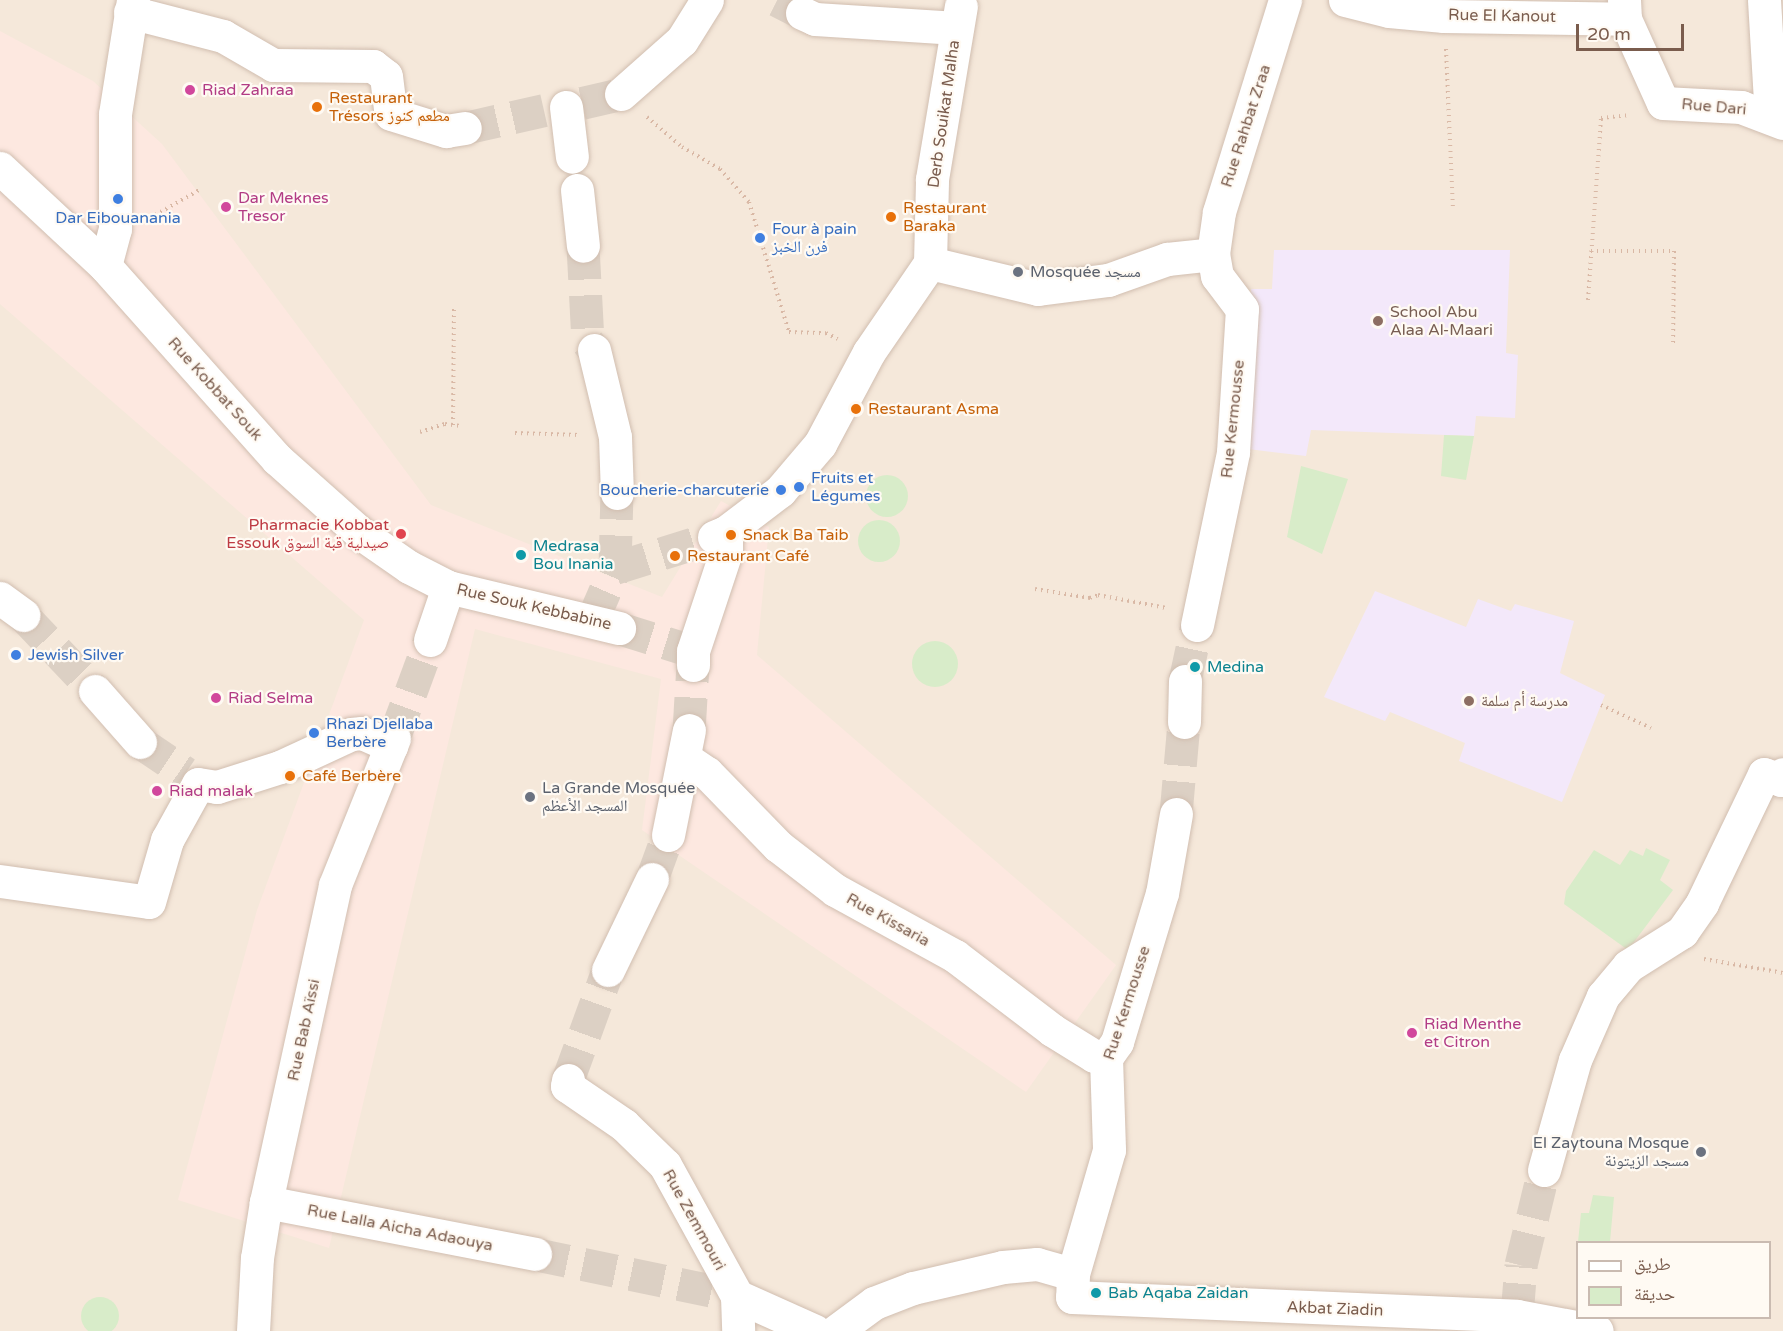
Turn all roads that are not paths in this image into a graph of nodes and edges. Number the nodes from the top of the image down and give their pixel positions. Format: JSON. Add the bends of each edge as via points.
{"nodes":[{"id":1,"x":707,"y":0,"type":"edge"},
{"id":2,"x":1285,"y":0,"type":"edge"},
{"id":3,"x":1345,"y":0,"type":"edge"},
{"id":4,"x":1764,"y":0,"type":"edge"},
{"id":5,"x":132,"y":6,"type":"edge"},
{"id":6,"x":1624,"y":9,"type":"edge"},
{"id":7,"x":802,"y":13,"type":"tunnel mouth"},
{"id":8,"x":621,"y":94,"type":"tunnel mouth"},
{"id":9,"x":564,"y":106,"type":"dead end"},
{"id":10,"x":1777,"y":120,"type":"edge"},
{"id":11,"x":465,"y":128,"type":"tunnel mouth"},
{"id":12,"x":572,"y":158,"type":"dead end"},
{"id":13,"x":0,"y":168,"type":"edge"},
{"id":14,"x":577,"y":190,"type":"dead end"},
{"id":15,"x":582,"y":246,"type":"tunnel mouth"},
{"id":16,"x":1213,"y":254,"type":"junction"},
{"id":17,"x":930,"y":263,"type":"junction"},
{"id":18,"x":105,"y":266,"type":"junction"},
{"id":19,"x":594,"y":350,"type":"tunnel mouth"},
{"id":20,"x":617,"y":493,"type":"tunnel mouth"},
{"id":21,"x":448,"y":587,"type":"junction"},
{"id":22,"x":1199,"y":620,"type":"tunnel mouth"},
{"id":23,"x":620,"y":628,"type":"tunnel mouth"},
{"id":24,"x":430,"y":640,"type":"tunnel mouth"},
{"id":25,"x":693,"y":665,"type":"tunnel mouth"},
{"id":26,"x":1185,"y":681,"type":"tunnel mouth"},
{"id":27,"x":95,"y":691,"type":"tunnel mouth"},
{"id":28,"x":1184,"y":722,"type":"tunnel mouth"},
{"id":29,"x":140,"y":742,"type":"tunnel mouth"},
{"id":30,"x":1783,"y":774,"type":"edge"},
{"id":31,"x":1176,"y":814,"type":"tunnel mouth"},
{"id":32,"x":668,"y":835,"type":"tunnel mouth"},
{"id":33,"x":652,"y":879,"type":"tunnel mouth"},
{"id":34,"x":0,"y":881,"type":"edge"},
{"id":35,"x":608,"y":970,"type":"tunnel mouth"},
{"id":36,"x":1106,"y":1058,"type":"junction"},
{"id":37,"x":568,"y":1080,"type":"dead end"},
{"id":38,"x":1544,"y":1170,"type":"tunnel mouth"},
{"id":39,"x":266,"y":1202,"type":"junction"},
{"id":40,"x":535,"y":1254,"type":"tunnel mouth"},
{"id":41,"x":1072,"y":1286,"type":"junction"},
{"id":42,"x":737,"y":1296,"type":"junction"},
{"id":43,"x":253,"y":1331,"type":"edge"},
{"id":44,"x":738,"y":1331,"type":"edge"},
{"id":45,"x":815,"y":1331,"type":"edge"},
{"id":46,"x":836,"y":1331,"type":"edge"},
{"id":47,"x":1597,"y":1331,"type":"edge"}],
"edges":[{"from":1,"to":8,"type":"street","via":[[682,40]]},
{"from":2,"to":16,"type":"street","name":"Rue Rahbat Zraa","via":[[1219,212]]},
{"from":3,"to":6,"type":"street","name":"Rue El Kanout","via":[[1389,11],[1444,16]]},
{"from":4,"to":10,"type":"street"},
{"from":5,"to":11,"type":"street","via":[[223,36],[273,65],[373,66],[386,76],[391,114],[446,131]]},
{"from":5,"to":18,"type":"street","via":[[115,114],[115,229]]},
{"from":6,"to":10,"type":"street","name":"Rue Dari","via":[[1663,103],[1741,107]]},
{"from":7,"to":17,"type":"street","name":"Derb Souikat Malha","via":[[815,19],[959,17],[932,179]]},
{"from":9,"to":12,"type":"street"},
{"from":13,"to":18,"type":"street","name":"Rue Kobbat Souk"},
{"from":14,"to":15,"type":"street"},
{"from":16,"to":17,"type":"street","via":[[1167,259],[1108,280],[1038,289]]},
{"from":16,"to":22,"type":"street","name":"Rue Kermousse","via":[[1217,276],[1242,309],[1233,452]]},
{"from":17,"to":25,"type":"street","via":[[868,352],[820,444],[780,490],[720,535],[726,552],[693,651]]},
{"from":18,"to":21,"type":"street","name":"Rue Kobbat Souk","via":[[277,459],[360,533],[408,567]]},
{"from":19,"to":20,"type":"street","via":[[615,437]]},
{"from":21,"to":23,"type":"street","name":"Rue Souk Kebbabine"},
{"from":21,"to":24,"type":"street"},
{"from":26,"to":28,"type":"street"},
{"from":27,"to":29,"type":"street"},
{"from":30,"to":38,"type":"street","via":[[1781,780],[1764,774],[1702,903],[1682,932],[1628,966],[1603,996],[1572,1070]]},
{"from":31,"to":36,"type":"street","name":"Rue Kermousse","via":[[1162,893],[1117,1042]]},
{"from":32,"to":36,"type":"street","name":"Rue Kissaria","via":[[687,745],[707,773],[778,846],[835,890],[955,956],[1052,1030],[1094,1056]]},
{"from":33,"to":35,"type":"street"},
{"from":34,"to":39,"type":"street","name":"Rue Bab Aïssi","via":[[149,902],[166,840],[192,778],[217,786],[280,767],[351,734],[362,733],[392,742],[335,885]]},
{"from":36,"to":41,"type":"street","name":"Rue Kermousse","via":[[1110,1150]]},
{"from":37,"to":42,"type":"street","name":"Rue Zemmouri","via":[[567,1086],[624,1125],[665,1165]]},
{"from":39,"to":40,"type":"street","name":"Rue Lalla Aicha Adaouya"},
{"from":39,"to":43,"type":"street","name":"Rue Bab Aïssi","via":[[256,1258]]},
{"from":41,"to":46,"type":"street","name":"Akbat Ziadin","via":[[1037,1264],[1003,1267],[913,1288],[874,1303]]},
{"from":41,"to":47,"type":"street","name":"Akbat Ziadin","via":[[1390,1311],[1517,1316]]},
{"from":42,"to":44,"type":"street","name":"Rue Zemmouri"},
{"from":42,"to":45,"type":"street"}]}
